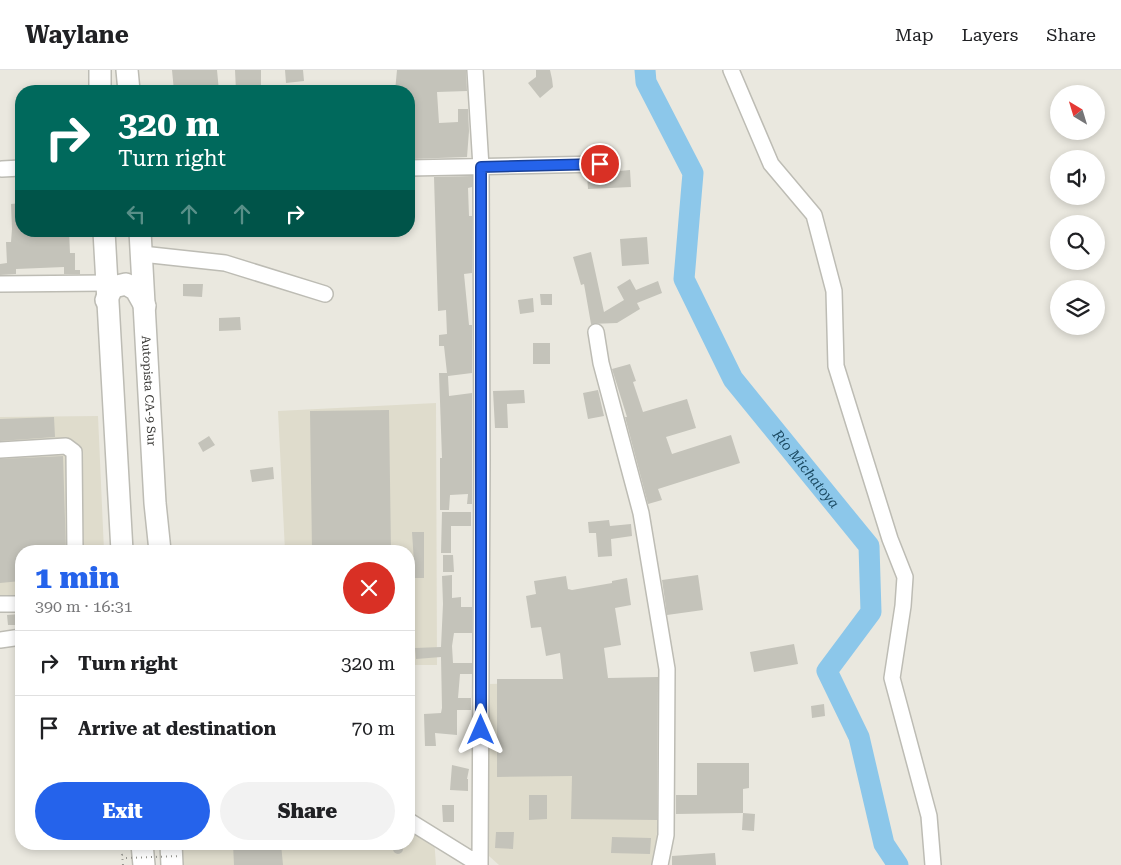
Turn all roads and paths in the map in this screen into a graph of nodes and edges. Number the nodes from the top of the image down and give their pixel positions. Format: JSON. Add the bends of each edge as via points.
{"nodes":[{"id":1,"x":100,"y":70,"type":"edge"},
{"id":2,"x":127,"y":70,"type":"edge"},
{"id":3,"x":475,"y":70,"type":"edge"},
{"id":4,"x":730,"y":70,"type":"edge"},
{"id":5,"x":100,"y":85,"type":"edge"},
{"id":6,"x":128,"y":85,"type":"edge"},
{"id":7,"x":600,"y":164,"type":"dead end"},
{"id":8,"x":481,"y":167,"type":"junction"},
{"id":9,"x":15,"y":168,"type":"edge"},
{"id":10,"x":415,"y":168,"type":"edge"},
{"id":11,"x":2,"y":169,"type":"dead end"},
{"id":12,"x":104,"y":237,"type":"edge"},
{"id":13,"x":141,"y":237,"type":"edge"},
{"id":14,"x":142,"y":254,"type":"junction"},
{"id":15,"x":0,"y":284,"type":"edge"},
{"id":16,"x":106,"y":291,"type":"junction"},
{"id":17,"x":325,"y":294,"type":"dead end"},
{"id":18,"x":145,"y":306,"type":"junction"},
{"id":19,"x":596,"y":332,"type":"dead end"},
{"id":20,"x":0,"y":450,"type":"edge"},
{"id":21,"x":74,"y":545,"type":"edge"},
{"id":22,"x":122,"y":545,"type":"edge"},
{"id":23,"x":159,"y":545,"type":"edge"},
{"id":24,"x":0,"y":604,"type":"edge"},
{"id":25,"x":15,"y":604,"type":"edge"},
{"id":26,"x":15,"y":638,"type":"edge"},
{"id":27,"x":0,"y":640,"type":"edge"},
{"id":28,"x":415,"y":826,"type":"edge"},
{"id":29,"x":140,"y":850,"type":"edge"},
{"id":30,"x":122,"y":855,"type":"dead end"},
{"id":31,"x":174,"y":855,"type":"edge"},
{"id":32,"x":135,"y":862,"type":"edge"},
{"id":33,"x":123,"y":865,"type":"edge"},
{"id":34,"x":660,"y":865,"type":"edge"},
{"id":35,"x":933,"y":865,"type":"edge"}],
"edges":[{"from":1,"to":5,"type":"highway"},
{"from":2,"to":6,"type":"highway"},
{"from":3,"to":8,"type":"street"},
{"from":4,"to":35,"type":"street","via":[[771,164],[814,215],[834,291],[836,366],[905,577],[892,678],[928,816]]},
{"from":7,"to":8,"type":"street"},
{"from":8,"to":10,"type":"street"},
{"from":8,"to":28,"type":"street","via":[[480,865]]},
{"from":9,"to":11,"type":"street"},
{"from":12,"to":16,"type":"highway"},
{"from":13,"to":14,"type":"highway","name":"Autopista CA-9 Sur"},
{"from":14,"to":17,"type":"street","via":[[225,263]]},
{"from":14,"to":18,"type":"highway","name":"Autopista CA-9 Sur"},
{"from":15,"to":16,"type":"street"},
{"from":16,"to":18,"type":"highway","via":[[126,284],[136,290]]},
{"from":16,"to":22,"type":"highway"},
{"from":18,"to":23,"type":"highway","name":"Autopista CA-9 Sur"},
{"from":19,"to":34,"type":"street","via":[[601,363],[641,513],[666,669],[666,835]]},
{"from":20,"to":21,"type":"street","via":[[66,446],[74,452]]},
{"from":24,"to":25,"type":"street"},
{"from":26,"to":27,"type":"street"},
{"from":29,"to":32,"type":"highway"},
{"from":30,"to":33,"type":"path"},
{"from":31,"to":32,"type":"path","bridge":true}]}
